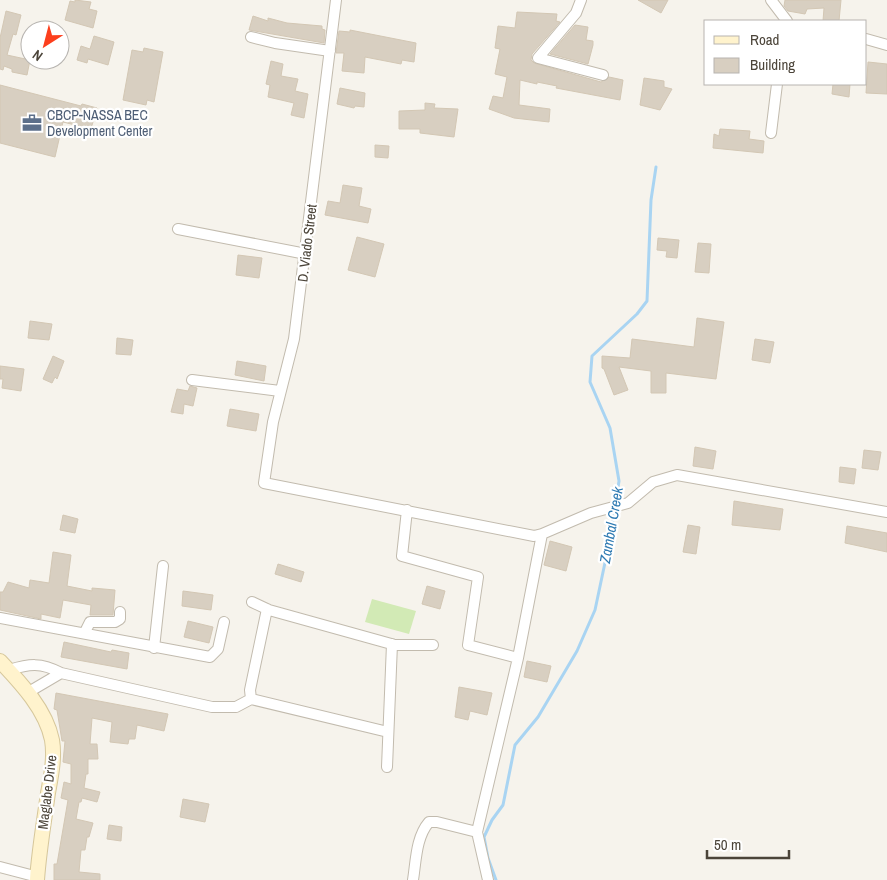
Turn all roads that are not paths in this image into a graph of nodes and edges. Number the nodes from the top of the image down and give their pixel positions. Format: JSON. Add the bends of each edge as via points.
{"nodes":[{"id":1,"x":336,"y":0,"type":"edge"},
{"id":2,"x":581,"y":0,"type":"edge"},
{"id":3,"x":771,"y":0,"type":"edge"},
{"id":4,"x":784,"y":20,"type":"edge"},
{"id":5,"x":251,"y":37,"type":"dead end"},
{"id":6,"x":867,"y":39,"type":"edge"},
{"id":7,"x":887,"y":45,"type":"edge"},
{"id":8,"x":330,"y":51,"type":"junction"},
{"id":9,"x":603,"y":75,"type":"dead end"},
{"id":10,"x":777,"y":85,"type":"edge"},
{"id":11,"x":771,"y":133,"type":"dead end"},
{"id":12,"x":178,"y":229,"type":"dead end"},
{"id":13,"x":306,"y":254,"type":"junction"},
{"id":14,"x":192,"y":380,"type":"dead end"},
{"id":15,"x":280,"y":391,"type":"junction"},
{"id":16,"x":407,"y":510,"type":"junction"},
{"id":17,"x":887,"y":512,"type":"edge"},
{"id":18,"x":542,"y":534,"type":"junction"},
{"id":19,"x":163,"y":566,"type":"dead end"},
{"id":20,"x":252,"y":602,"type":"dead end"},
{"id":21,"x":267,"y":609,"type":"junction"},
{"id":22,"x":120,"y":612,"type":"dead end"},
{"id":23,"x":0,"y":618,"type":"edge"},
{"id":24,"x":224,"y":622,"type":"dead end"},
{"id":25,"x":85,"y":632,"type":"junction"},
{"id":26,"x":392,"y":644,"type":"junction"},
{"id":27,"x":433,"y":644,"type":"dead end"},
{"id":28,"x":154,"y":648,"type":"junction"},
{"id":29,"x":518,"y":658,"type":"junction"},
{"id":30,"x":4,"y":666,"type":"edge"},
{"id":31,"x":61,"y":673,"type":"junction"},
{"id":32,"x":27,"y":693,"type":"junction"},
{"id":33,"x":251,"y":699,"type":"junction"},
{"id":34,"x":388,"y":732,"type":"junction"},
{"id":35,"x":387,"y":767,"type":"dead end"},
{"id":36,"x":477,"y":832,"type":"junction"},
{"id":37,"x":0,"y":867,"type":"edge"},
{"id":38,"x":38,"y":878,"type":"edge"},
{"id":39,"x":413,"y":880,"type":"edge"},
{"id":40,"x":488,"y":880,"type":"edge"}],
"edges":[{"from":1,"to":8,"type":"street","name":"D. Viado Street"},
{"from":2,"to":9,"type":"street","via":[[576,13],[538,58]]},
{"from":3,"to":4,"type":"street"},
{"from":5,"to":8,"type":"street"},
{"from":6,"to":7,"type":"street"},
{"from":8,"to":13,"type":"street","name":"D. Viado Street"},
{"from":10,"to":11,"type":"street"},
{"from":12,"to":13,"type":"street"},
{"from":13,"to":15,"type":"street","name":"D. Viado Street","via":[[294,339]]},
{"from":14,"to":15,"type":"street"},
{"from":15,"to":16,"type":"street","name":"D. Viado Street","via":[[272,422],[264,483]]},
{"from":16,"to":18,"type":"street","via":[[526,535]]},
{"from":16,"to":29,"type":"street","via":[[402,556],[478,577],[468,645]]},
{"from":17,"to":18,"type":"street","via":[[677,475],[653,482],[628,502],[591,513]]},
{"from":18,"to":29,"type":"street"},
{"from":19,"to":28,"type":"street"},
{"from":20,"to":21,"type":"street"},
{"from":21,"to":26,"type":"street"},
{"from":21,"to":33,"type":"street","via":[[250,690]]},
{"from":22,"to":25,"type":"street","via":[[120,619],[115,622],[90,622]]},
{"from":23,"to":25,"type":"street"},
{"from":24,"to":28,"type":"street","via":[[218,649],[212,657]]},
{"from":25,"to":28,"type":"street"},
{"from":26,"to":27,"type":"street"},
{"from":26,"to":34,"type":"street"},
{"from":29,"to":36,"type":"street"},
{"from":30,"to":31,"type":"street","via":[[47,666]]},
{"from":30,"to":32,"type":"main road","name":"Maglabe Drive"},
{"from":31,"to":32,"type":"street"},
{"from":31,"to":33,"type":"street","via":[[212,707],[236,707]]},
{"from":32,"to":38,"type":"main road","name":"Maglabe Drive","via":[[44,717],[52,740],[53,758]]},
{"from":33,"to":34,"type":"street"},
{"from":34,"to":35,"type":"street"},
{"from":36,"to":39,"type":"street","via":[[429,822],[419,843]]},
{"from":36,"to":40,"type":"street"},
{"from":37,"to":38,"type":"street"}]}
